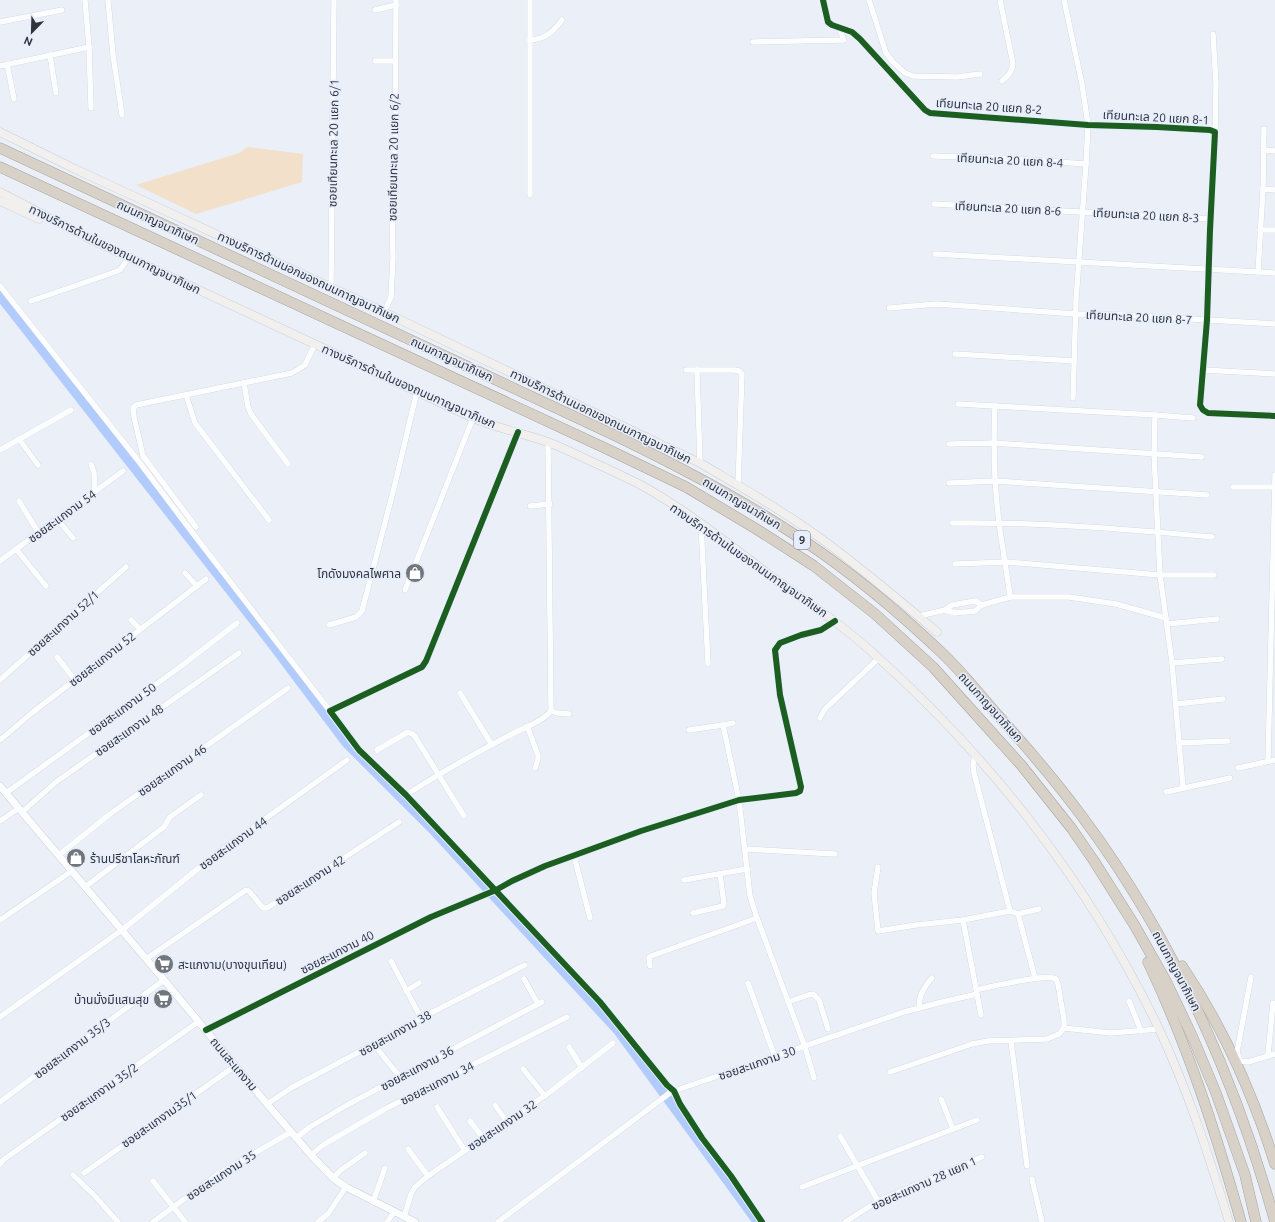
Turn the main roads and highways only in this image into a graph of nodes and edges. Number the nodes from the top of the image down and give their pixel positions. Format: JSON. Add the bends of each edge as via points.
{"nodes":[{"id":1,"x":0,"y":132,"type":"edge"},
{"id":2,"x":0,"y":148,"type":"edge"},
{"id":3,"x":0,"y":167,"type":"edge"},
{"id":4,"x":0,"y":186,"type":"edge"},
{"id":5,"x":0,"y":192,"type":"edge"},
{"id":6,"x":0,"y":201,"type":"edge"},
{"id":7,"x":94,"y":241,"type":"junction"},
{"id":8,"x":937,"y":632,"type":"dead end"},
{"id":9,"x":1116,"y":895,"type":"junction"},
{"id":10,"x":1148,"y":917,"type":"junction"},
{"id":11,"x":1275,"y":1164,"type":"edge"},
{"id":12,"x":1229,"y":1222,"type":"edge"},
{"id":13,"x":1241,"y":1222,"type":"edge"},
{"id":14,"x":1256,"y":1222,"type":"edge"},
{"id":15,"x":1275,"y":1222,"type":"edge"}],
"edges":[{"from":1,"to":8,"type":"main road","name":"ทางบริการด้านนอกของถนนกาญจนาภิเษก","via":[[81,172],[331,286],[700,463],[816,535]]},
{"from":2,"to":10,"type":"highway","name":"ถนนกาญจนาภิเษก","number":"9","via":[[614,434],[692,473],[766,516],[823,554],[883,601],[943,654],[1004,722],[1082,816]]},
{"from":3,"to":9,"type":"highway","name":"ถนนกาญจนาภิเษก","number":"9","via":[[686,487],[814,566],[869,609],[933,667],[1022,766],[1072,829]]},
{"from":4,"to":7,"type":"main road"},
{"from":5,"to":7,"type":"main road","name":"ทางบริการด้านในของถนนกาญจนาภิเษก"},
{"from":6,"to":7,"type":"main road"},
{"from":7,"to":12,"type":"main road","name":"ทางบริการด้านในของถนนกาญจนาภิเษก","via":[[491,426],[548,442],[640,484],[701,524],[835,621],[879,658],[940,717],[1003,786],[1059,859],[1121,956],[1159,1029],[1184,1088],[1207,1149]]},
{"from":9,"to":13,"type":"highway","via":[[1153,972],[1188,1055],[1212,1124]]},
{"from":9,"to":14,"type":"highway","name":"ถนนกาญจนาภิเษก","number":"9","via":[[1163,976],[1203,1062],[1245,1175]]},
{"from":10,"to":11,"type":"highway","via":[[1201,996],[1227,1042],[1258,1114]]},
{"from":10,"to":15,"type":"highway","name":"ถนนกาญจนาภิเษก","number":"9","via":[[1186,986],[1221,1062],[1252,1144]]}]}
